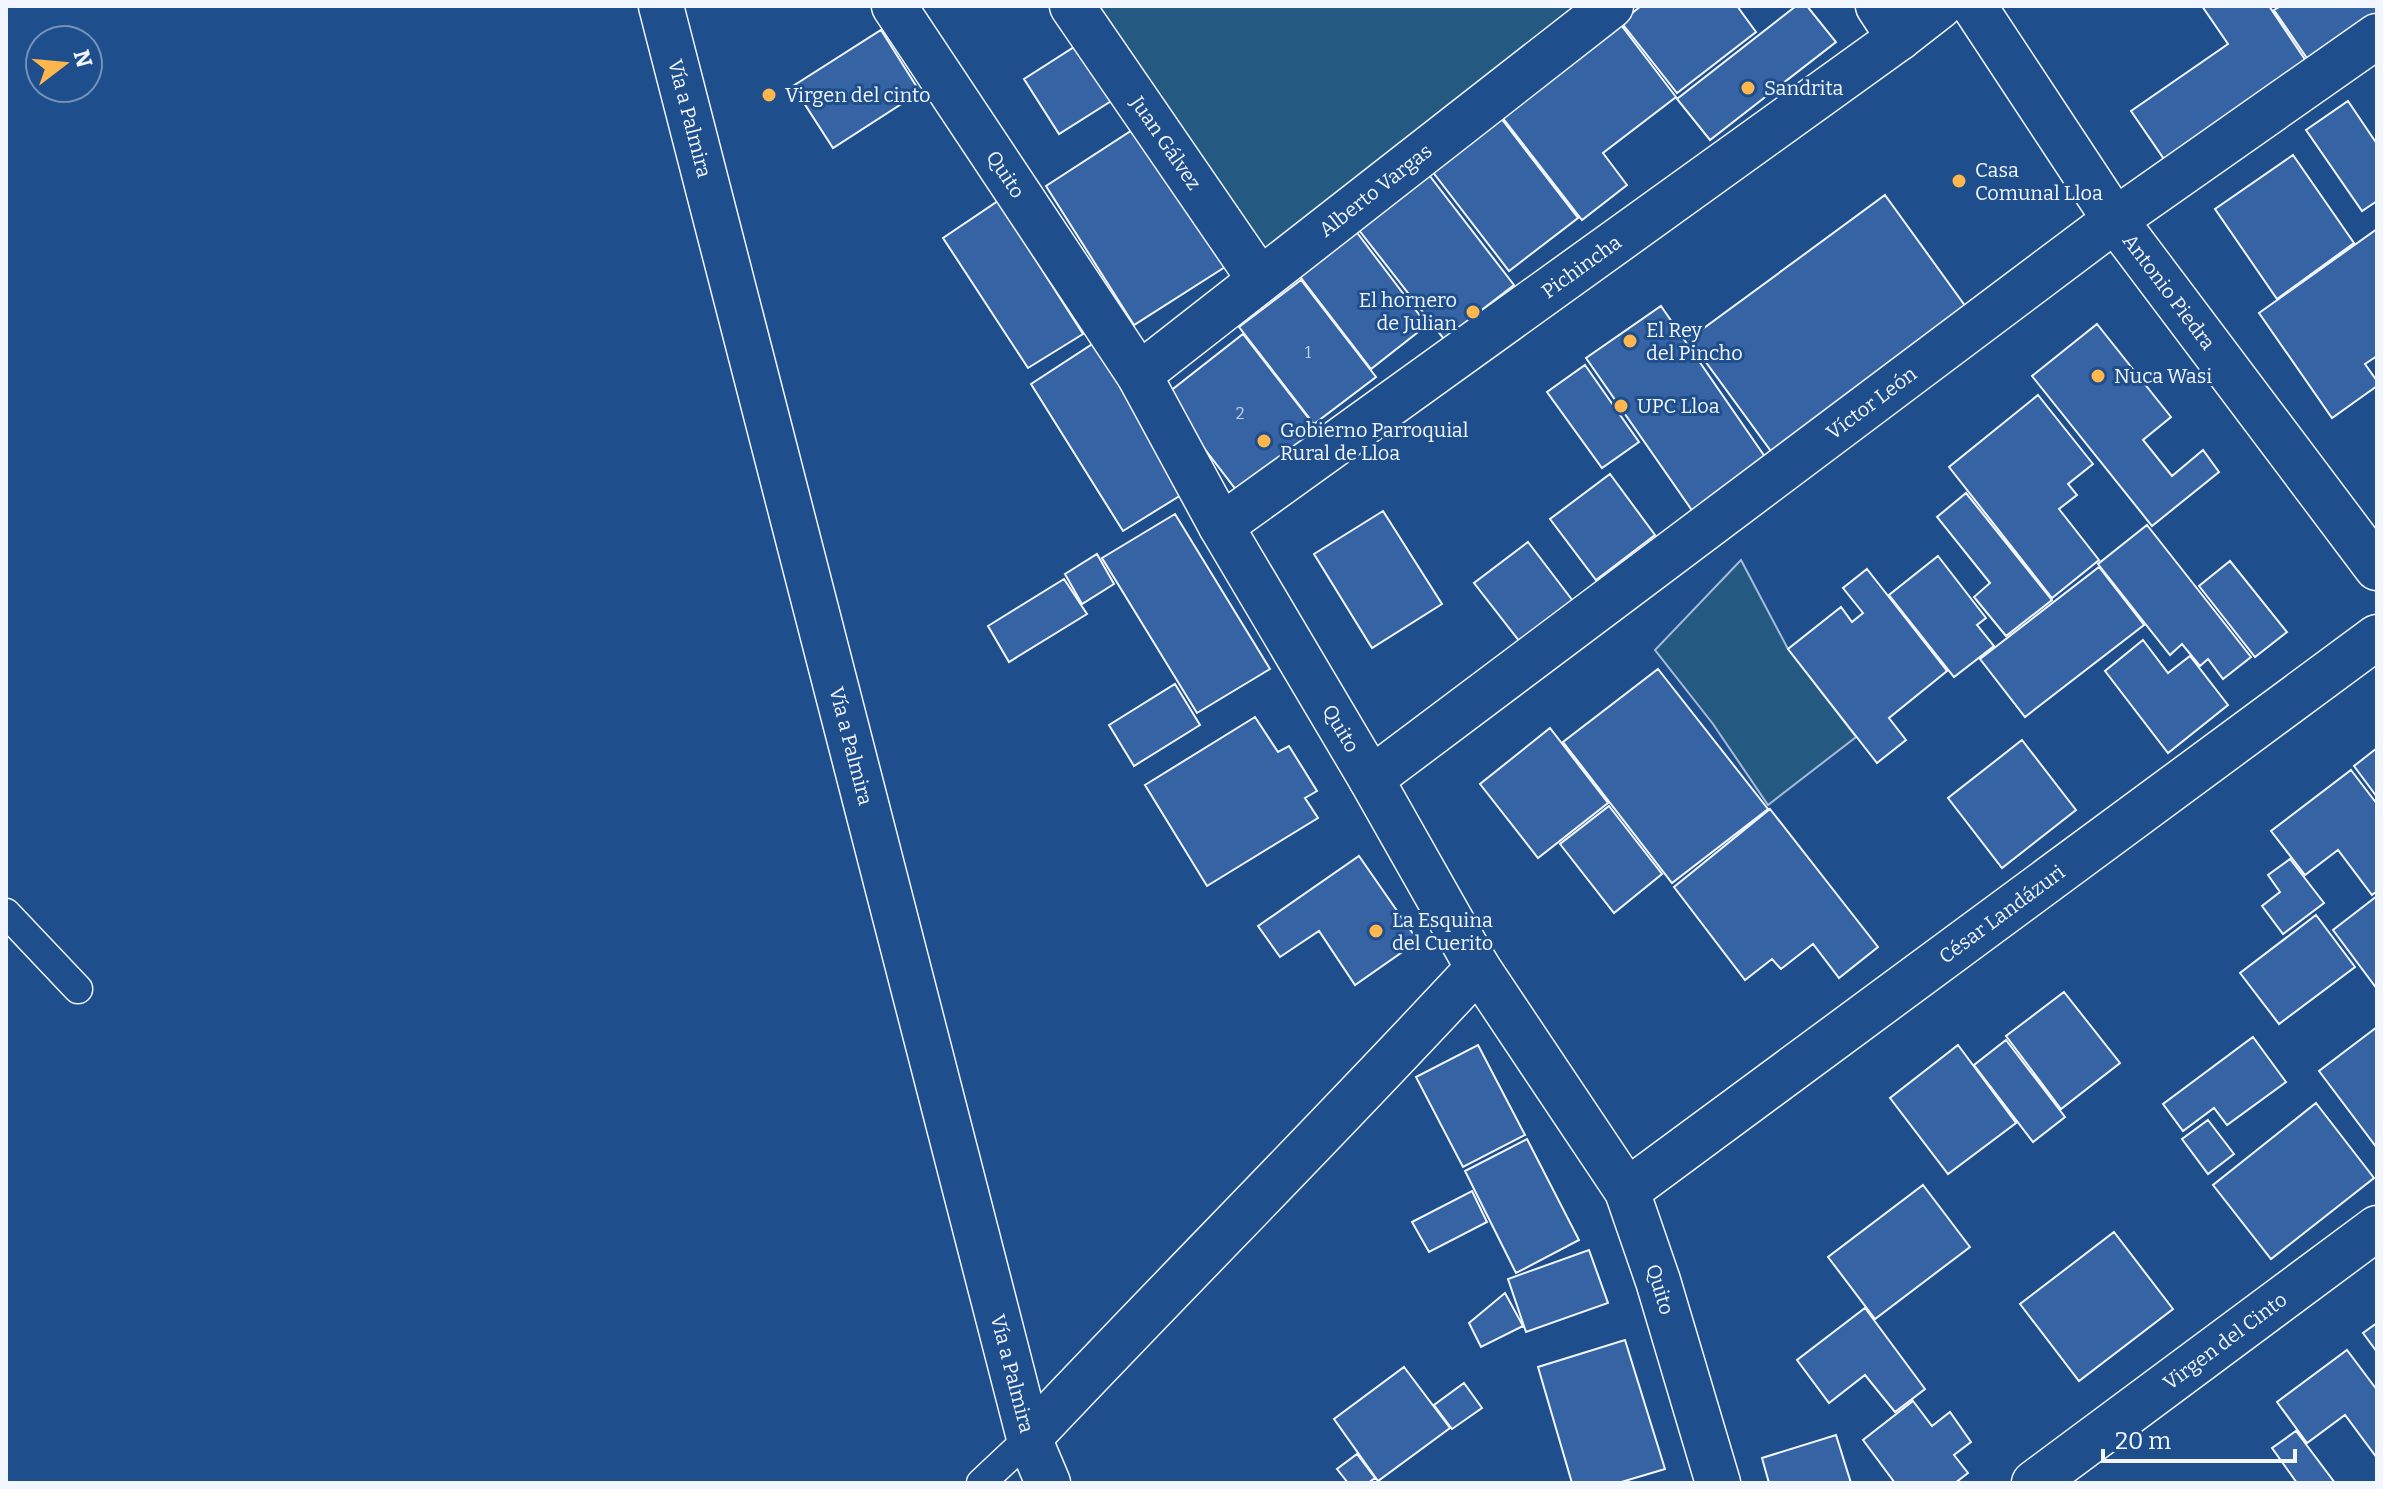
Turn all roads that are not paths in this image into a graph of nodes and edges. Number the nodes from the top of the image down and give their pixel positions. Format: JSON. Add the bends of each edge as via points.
{"nodes":[{"id":1,"x":661,"y":6,"type":"edge"},
{"id":2,"x":894,"y":6,"type":"edge"},
{"id":3,"x":1072,"y":6,"type":"edge"},
{"id":4,"x":1611,"y":6,"type":"edge"},
{"id":5,"x":1940,"y":6,"type":"edge"},
{"id":6,"x":1974,"y":6,"type":"edge"},
{"id":7,"x":1888,"y":22,"type":"edge"},
{"id":8,"x":2377,"y":36,"type":"edge"},
{"id":9,"x":2115,"y":220,"type":"junction"},
{"id":10,"x":1260,"y":280,"type":"junction"},
{"id":11,"x":1139,"y":375,"type":"junction"},
{"id":12,"x":1221,"y":526,"type":"junction"},
{"id":13,"x":2377,"y":568,"type":"edge"},
{"id":14,"x":2377,"y":637,"type":"edge"},
{"id":15,"x":1371,"y":779,"type":"junction"},
{"id":16,"x":6,"y":913,"type":"edge"},
{"id":17,"x":1478,"y":968,"type":"junction"},
{"id":18,"x":78,"y":989,"type":"dead end"},
{"id":19,"x":1627,"y":1191,"type":"junction"},
{"id":20,"x":2377,"y":1228,"type":"edge"},
{"id":21,"x":1029,"y":1438,"type":"junction"},
{"id":22,"x":981,"y":1483,"type":"edge"},
{"id":23,"x":1048,"y":1483,"type":"edge"},
{"id":24,"x":1718,"y":1483,"type":"edge"},
{"id":25,"x":2034,"y":1483,"type":"edge"}],
"edges":[{"from":1,"to":21,"type":"street","name":"Vía a Palmira"},
{"from":2,"to":11,"type":"street","name":"Quito"},
{"from":3,"to":10,"type":"street","name":"Juan Gálvez"},
{"from":4,"to":10,"type":"street","name":"Alberto Vargas"},
{"from":5,"to":7,"type":"street","name":"Pichincha"},
{"from":6,"to":9,"type":"street","name":"Antonio Piedra"},
{"from":7,"to":12,"type":"street","name":"Pichincha"},
{"from":8,"to":9,"type":"street","name":"Víctor León"},
{"from":9,"to":13,"type":"street","name":"Antonio Piedra"},
{"from":9,"to":15,"type":"street","name":"Víctor León"},
{"from":10,"to":11,"type":"street","name":"Alberto Vargas"},
{"from":11,"to":12,"type":"street","name":"Quito"},
{"from":12,"to":15,"type":"street","name":"Quito"},
{"from":14,"to":19,"type":"street","name":"César Landázuri"},
{"from":15,"to":17,"type":"street","name":"Quito"},
{"from":16,"to":18,"type":"lane"},
{"from":17,"to":19,"type":"street","name":"Quito"},
{"from":17,"to":21,"type":"street"},
{"from":19,"to":24,"type":"street","name":"Quito"},
{"from":20,"to":25,"type":"street","name":"Virgen del Cinto"},
{"from":21,"to":22,"type":"lane"},
{"from":21,"to":23,"type":"street","name":"Vía a Palmira"}]}
